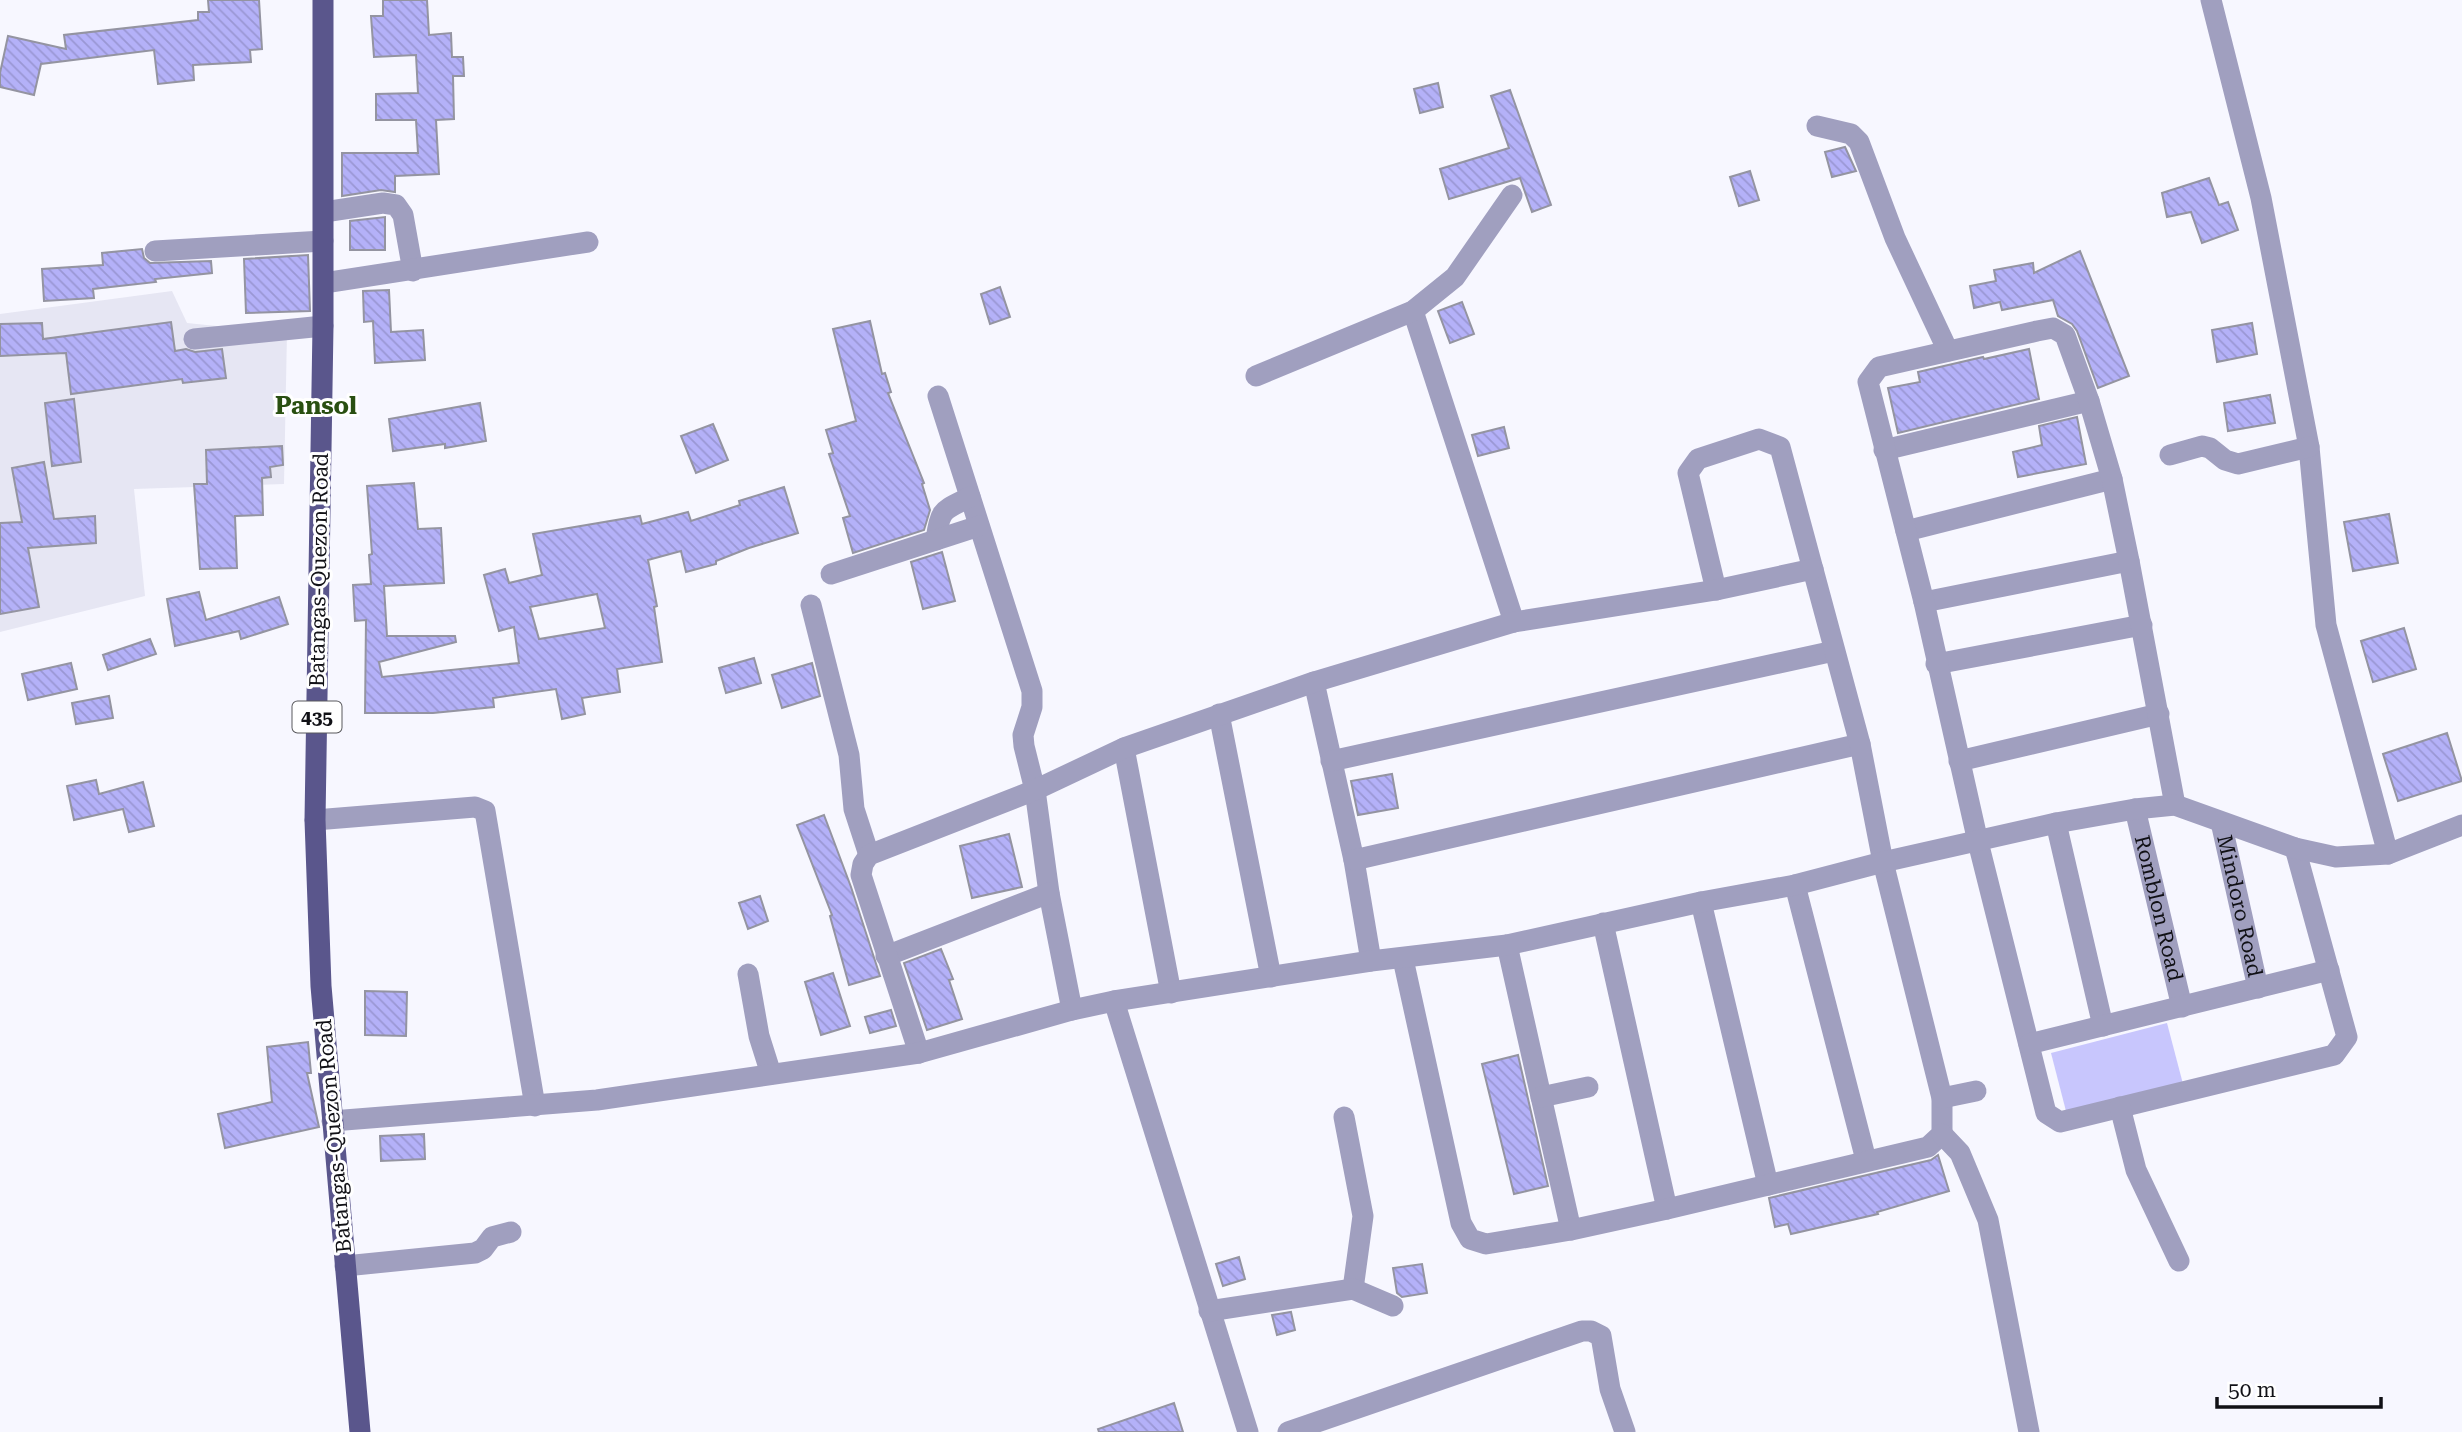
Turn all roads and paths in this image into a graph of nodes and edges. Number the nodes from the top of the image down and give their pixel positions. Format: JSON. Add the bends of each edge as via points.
{"nodes":[{"id":1,"x":323,"y":0,"type":"edge"},
{"id":2,"x":2211,"y":0,"type":"edge"},
{"id":3,"x":1817,"y":126,"type":"dead end"},
{"id":4,"x":1512,"y":195,"type":"dead end"},
{"id":5,"x":324,"y":212,"type":"junction"},
{"id":6,"x":323,"y":241,"type":"junction"},
{"id":7,"x":588,"y":242,"type":"dead end"},
{"id":8,"x":155,"y":251,"type":"dead end"},
{"id":9,"x":412,"y":271,"type":"junction"},
{"id":10,"x":324,"y":284,"type":"junction"},
{"id":11,"x":1413,"y":311,"type":"junction"},
{"id":12,"x":323,"y":326,"type":"junction"},
{"id":13,"x":194,"y":339,"type":"dead end"},
{"id":14,"x":1948,"y":351,"type":"junction"},
{"id":15,"x":1256,"y":376,"type":"dead end"},
{"id":16,"x":938,"y":396,"type":"dead end"},
{"id":17,"x":2089,"y":401,"type":"junction"},
{"id":18,"x":2309,"y":447,"type":"junction"},
{"id":19,"x":1884,"y":450,"type":"junction"},
{"id":20,"x":2170,"y":455,"type":"dead end"},
{"id":21,"x":2112,"y":479,"type":"junction"},
{"id":22,"x":970,"y":497,"type":"junction"},
{"id":23,"x":979,"y":526,"type":"junction"},
{"id":24,"x":1906,"y":531,"type":"junction"},
{"id":25,"x":936,"y":540,"type":"junction"},
{"id":26,"x":2129,"y":561,"type":"junction"},
{"id":27,"x":1813,"y":569,"type":"junction"},
{"id":28,"x":831,"y":574,"type":"dead end"},
{"id":29,"x":1716,"y":590,"type":"junction"},
{"id":30,"x":1924,"y":601,"type":"junction"},
{"id":31,"x":811,"y":605,"type":"dead end"},
{"id":32,"x":1514,"y":622,"type":"junction"},
{"id":33,"x":2142,"y":625,"type":"junction"},
{"id":34,"x":1834,"y":651,"type":"junction"},
{"id":35,"x":1936,"y":664,"type":"junction"},
{"id":36,"x":1314,"y":682,"type":"junction"},
{"id":37,"x":1219,"y":714,"type":"junction"},
{"id":38,"x":2158,"y":714,"type":"junction"},
{"id":39,"x":1860,"y":744,"type":"junction"},
{"id":40,"x":1124,"y":748,"type":"junction"},
{"id":41,"x":1331,"y":761,"type":"junction"},
{"id":42,"x":1959,"y":761,"type":"junction"},
{"id":43,"x":1035,"y":790,"type":"junction"},
{"id":44,"x":2175,"y":805,"type":"junction"},
{"id":45,"x":2135,"y":809,"type":"junction"},
{"id":46,"x":315,"y":820,"type":"junction"},
{"id":47,"x":2221,"y":822,"type":"junction"},
{"id":48,"x":2056,"y":823,"type":"junction"},
{"id":49,"x":2462,"y":825,"type":"edge"},
{"id":50,"x":1978,"y":842,"type":"junction"},
{"id":51,"x":2295,"y":848,"type":"junction"},
{"id":52,"x":2388,"y":854,"type":"junction"},
{"id":53,"x":869,"y":855,"type":"junction"},
{"id":54,"x":1354,"y":860,"type":"junction"},
{"id":55,"x":1883,"y":862,"type":"junction"},
{"id":56,"x":1795,"y":884,"type":"junction"},
{"id":57,"x":1049,"y":893,"type":"junction"},
{"id":58,"x":1701,"y":902,"type":"junction"},
{"id":59,"x":1603,"y":923,"type":"junction"},
{"id":60,"x":1507,"y":945,"type":"junction"},
{"id":61,"x":886,"y":956,"type":"junction"},
{"id":62,"x":1403,"y":959,"type":"junction"},
{"id":63,"x":1371,"y":961,"type":"junction"},
{"id":64,"x":2329,"y":970,"type":"junction"},
{"id":65,"x":748,"y":974,"type":"dead end"},
{"id":66,"x":1270,"y":977,"type":"junction"},
{"id":67,"x":2258,"y":988,"type":"junction"},
{"id":68,"x":1171,"y":993,"type":"junction"},
{"id":69,"x":1114,"y":1001,"type":"junction"},
{"id":70,"x":2182,"y":1006,"type":"junction"},
{"id":71,"x":1072,"y":1010,"type":"junction"},
{"id":72,"x":2103,"y":1026,"type":"junction"},
{"id":73,"x":2029,"y":1044,"type":"junction"},
{"id":74,"x":919,"y":1053,"type":"junction"},
{"id":75,"x":771,"y":1074,"type":"junction"},
{"id":76,"x":1588,"y":1087,"type":"dead end"},
{"id":77,"x":1976,"y":1091,"type":"dead end"},
{"id":78,"x":1541,"y":1097,"type":"junction"},
{"id":79,"x":1942,"y":1098,"type":"junction"},
{"id":80,"x":535,"y":1106,"type":"junction"},
{"id":81,"x":2120,"y":1107,"type":"junction"},
{"id":82,"x":1344,"y":1117,"type":"dead end"},
{"id":83,"x":332,"y":1121,"type":"junction"},
{"id":84,"x":1942,"y":1135,"type":"junction"},
{"id":85,"x":1866,"y":1160,"type":"junction"},
{"id":86,"x":1768,"y":1185,"type":"junction"},
{"id":87,"x":1667,"y":1209,"type":"junction"},
{"id":88,"x":1571,"y":1230,"type":"junction"},
{"id":89,"x":511,"y":1232,"type":"dead end"},
{"id":90,"x":2179,"y":1261,"type":"dead end"},
{"id":91,"x":345,"y":1266,"type":"junction"},
{"id":92,"x":1353,"y":1289,"type":"junction"},
{"id":93,"x":1393,"y":1306,"type":"dead end"},
{"id":94,"x":1209,"y":1311,"type":"junction"},
{"id":95,"x":360,"y":1432,"type":"edge"},
{"id":96,"x":1248,"y":1432,"type":"edge"},
{"id":97,"x":1288,"y":1432,"type":"edge"},
{"id":98,"x":1625,"y":1432,"type":"edge"},
{"id":99,"x":2029,"y":1432,"type":"edge"}],
"edges":[{"from":1,"to":5,"type":"main road","name":"Batangas-Quezon Road","number":"435"},
{"from":2,"to":18,"type":"street","via":[[2262,198]]},
{"from":3,"to":14,"type":"street","via":[[1852,134],[1859,142],[1895,238]]},
{"from":4,"to":11,"type":"street","via":[[1455,277]]},
{"from":5,"to":6,"type":"main road","name":"Batangas-Quezon Road","number":"435"},
{"from":5,"to":9,"type":"street","via":[[396,205],[403,215]]},
{"from":6,"to":8,"type":"street"},
{"from":6,"to":10,"type":"main road","name":"Batangas-Quezon Road","number":"435"},
{"from":7,"to":9,"type":"street"},
{"from":9,"to":10,"type":"street"},
{"from":10,"to":12,"type":"main road","name":"Batangas-Quezon Road","number":"435"},
{"from":11,"to":15,"type":"street"},
{"from":11,"to":32,"type":"street"},
{"from":12,"to":13,"type":"street"},
{"from":12,"to":46,"type":"main road","name":"Batangas-Quezon Road","number":"435"},
{"from":14,"to":17,"type":"street","via":[[2053,328],[2065,335]]},
{"from":14,"to":19,"type":"street","via":[[1880,367],[1868,382]]},
{"from":16,"to":22,"type":"street"},
{"from":17,"to":19,"type":"street"},
{"from":17,"to":21,"type":"street"},
{"from":18,"to":20,"type":"street","via":[[2238,464],[2202,446]]},
{"from":18,"to":52,"type":"street","via":[[2326,625]]},
{"from":19,"to":24,"type":"street"},
{"from":21,"to":24,"type":"street"},
{"from":21,"to":26,"type":"street"},
{"from":22,"to":23,"type":"street"},
{"from":22,"to":25,"type":"street","via":[[943,510]]},
{"from":23,"to":25,"type":"street"},
{"from":23,"to":43,"type":"street","via":[[1032,691],[1023,734]]},
{"from":24,"to":30,"type":"street"},
{"from":25,"to":28,"type":"street"},
{"from":26,"to":30,"type":"street"},
{"from":26,"to":33,"type":"street"},
{"from":27,"to":29,"type":"street"},
{"from":27,"to":29,"type":"street","via":[[1780,447],[1759,439],[1698,459],[1688,473]]},
{"from":27,"to":34,"type":"street"},
{"from":29,"to":32,"type":"street"},
{"from":30,"to":35,"type":"street"},
{"from":31,"to":53,"type":"street","via":[[849,755],[854,810]]},
{"from":32,"to":36,"type":"street"},
{"from":33,"to":35,"type":"street"},
{"from":33,"to":38,"type":"street"},
{"from":34,"to":39,"type":"street"},
{"from":34,"to":41,"type":"street"},
{"from":35,"to":42,"type":"street"},
{"from":36,"to":37,"type":"street"},
{"from":36,"to":41,"type":"street"},
{"from":37,"to":40,"type":"street"},
{"from":37,"to":66,"type":"street"},
{"from":38,"to":42,"type":"street"},
{"from":38,"to":44,"type":"street"},
{"from":39,"to":54,"type":"street"},
{"from":39,"to":55,"type":"street"},
{"from":40,"to":43,"type":"street"},
{"from":40,"to":68,"type":"street"},
{"from":41,"to":54,"type":"street"},
{"from":42,"to":50,"type":"street"},
{"from":43,"to":53,"type":"street"},
{"from":43,"to":57,"type":"street"},
{"from":44,"to":45,"type":"street"},
{"from":44,"to":47,"type":"street"},
{"from":45,"to":48,"type":"street"},
{"from":45,"to":70,"type":"street","name":"Romblon Road"},
{"from":46,"to":80,"type":"street","via":[[475,807],[485,811]]},
{"from":46,"to":83,"type":"main road","name":"Batangas-Quezon Road","number":"435"},
{"from":47,"to":51,"type":"street"},
{"from":47,"to":67,"type":"street","name":"Mindoro Road"},
{"from":48,"to":50,"type":"street"},
{"from":48,"to":72,"type":"street"},
{"from":49,"to":52,"type":"street"},
{"from":50,"to":55,"type":"street"},
{"from":50,"to":73,"type":"street"},
{"from":51,"to":52,"type":"street","via":[[2336,858]]},
{"from":51,"to":64,"type":"street"},
{"from":53,"to":61,"type":"street","via":[[861,875]]},
{"from":54,"to":63,"type":"street"},
{"from":55,"to":56,"type":"street"},
{"from":55,"to":79,"type":"street"},
{"from":56,"to":58,"type":"street"},
{"from":56,"to":85,"type":"street"},
{"from":57,"to":61,"type":"street"},
{"from":57,"to":71,"type":"street"},
{"from":58,"to":59,"type":"street"},
{"from":58,"to":86,"type":"street"},
{"from":59,"to":60,"type":"street"},
{"from":59,"to":87,"type":"street"},
{"from":60,"to":62,"type":"street"},
{"from":60,"to":78,"type":"street"},
{"from":61,"to":74,"type":"street"},
{"from":62,"to":63,"type":"street"},
{"from":62,"to":88,"type":"street","via":[[1461,1223],[1470,1239],[1486,1244]]},
{"from":63,"to":66,"type":"street"},
{"from":64,"to":67,"type":"street"},
{"from":64,"to":81,"type":"street","via":[[2347,1037],[2334,1055]]},
{"from":65,"to":75,"type":"street"},
{"from":66,"to":68,"type":"street"},
{"from":67,"to":70,"type":"street"},
{"from":68,"to":69,"type":"street"},
{"from":69,"to":71,"type":"street"},
{"from":69,"to":94,"type":"street"},
{"from":70,"to":72,"type":"street"},
{"from":71,"to":74,"type":"street"},
{"from":72,"to":73,"type":"street"},
{"from":73,"to":81,"type":"street","via":[[2046,1113],[2060,1122]]},
{"from":74,"to":75,"type":"street"},
{"from":75,"to":80,"type":"street"},
{"from":76,"to":78,"type":"street"},
{"from":77,"to":79,"type":"street"},
{"from":78,"to":88,"type":"street"},
{"from":79,"to":84,"type":"street"},
{"from":80,"to":83,"type":"street"},
{"from":81,"to":90,"type":"street","via":[[2136,1171]]},
{"from":82,"to":92,"type":"street","via":[[1363,1216]]},
{"from":83,"to":91,"type":"main road","name":"Batangas-Quezon Road","number":"435"},
{"from":84,"to":85,"type":"street","via":[[1928,1147]]},
{"from":84,"to":99,"type":"street","via":[[1961,1153],[1987,1220]]},
{"from":85,"to":86,"type":"street"},
{"from":86,"to":87,"type":"street"},
{"from":87,"to":88,"type":"street"},
{"from":89,"to":91,"type":"street","via":[[492,1237],[475,1253]]},
{"from":91,"to":95,"type":"main road","name":"Batangas-Quezon Road","number":"435"},
{"from":92,"to":93,"type":"street"},
{"from":92,"to":94,"type":"street"},
{"from":94,"to":96,"type":"street"},
{"from":97,"to":98,"type":"street","via":[[1582,1331],[1601,1336],[1610,1389]]}]}
